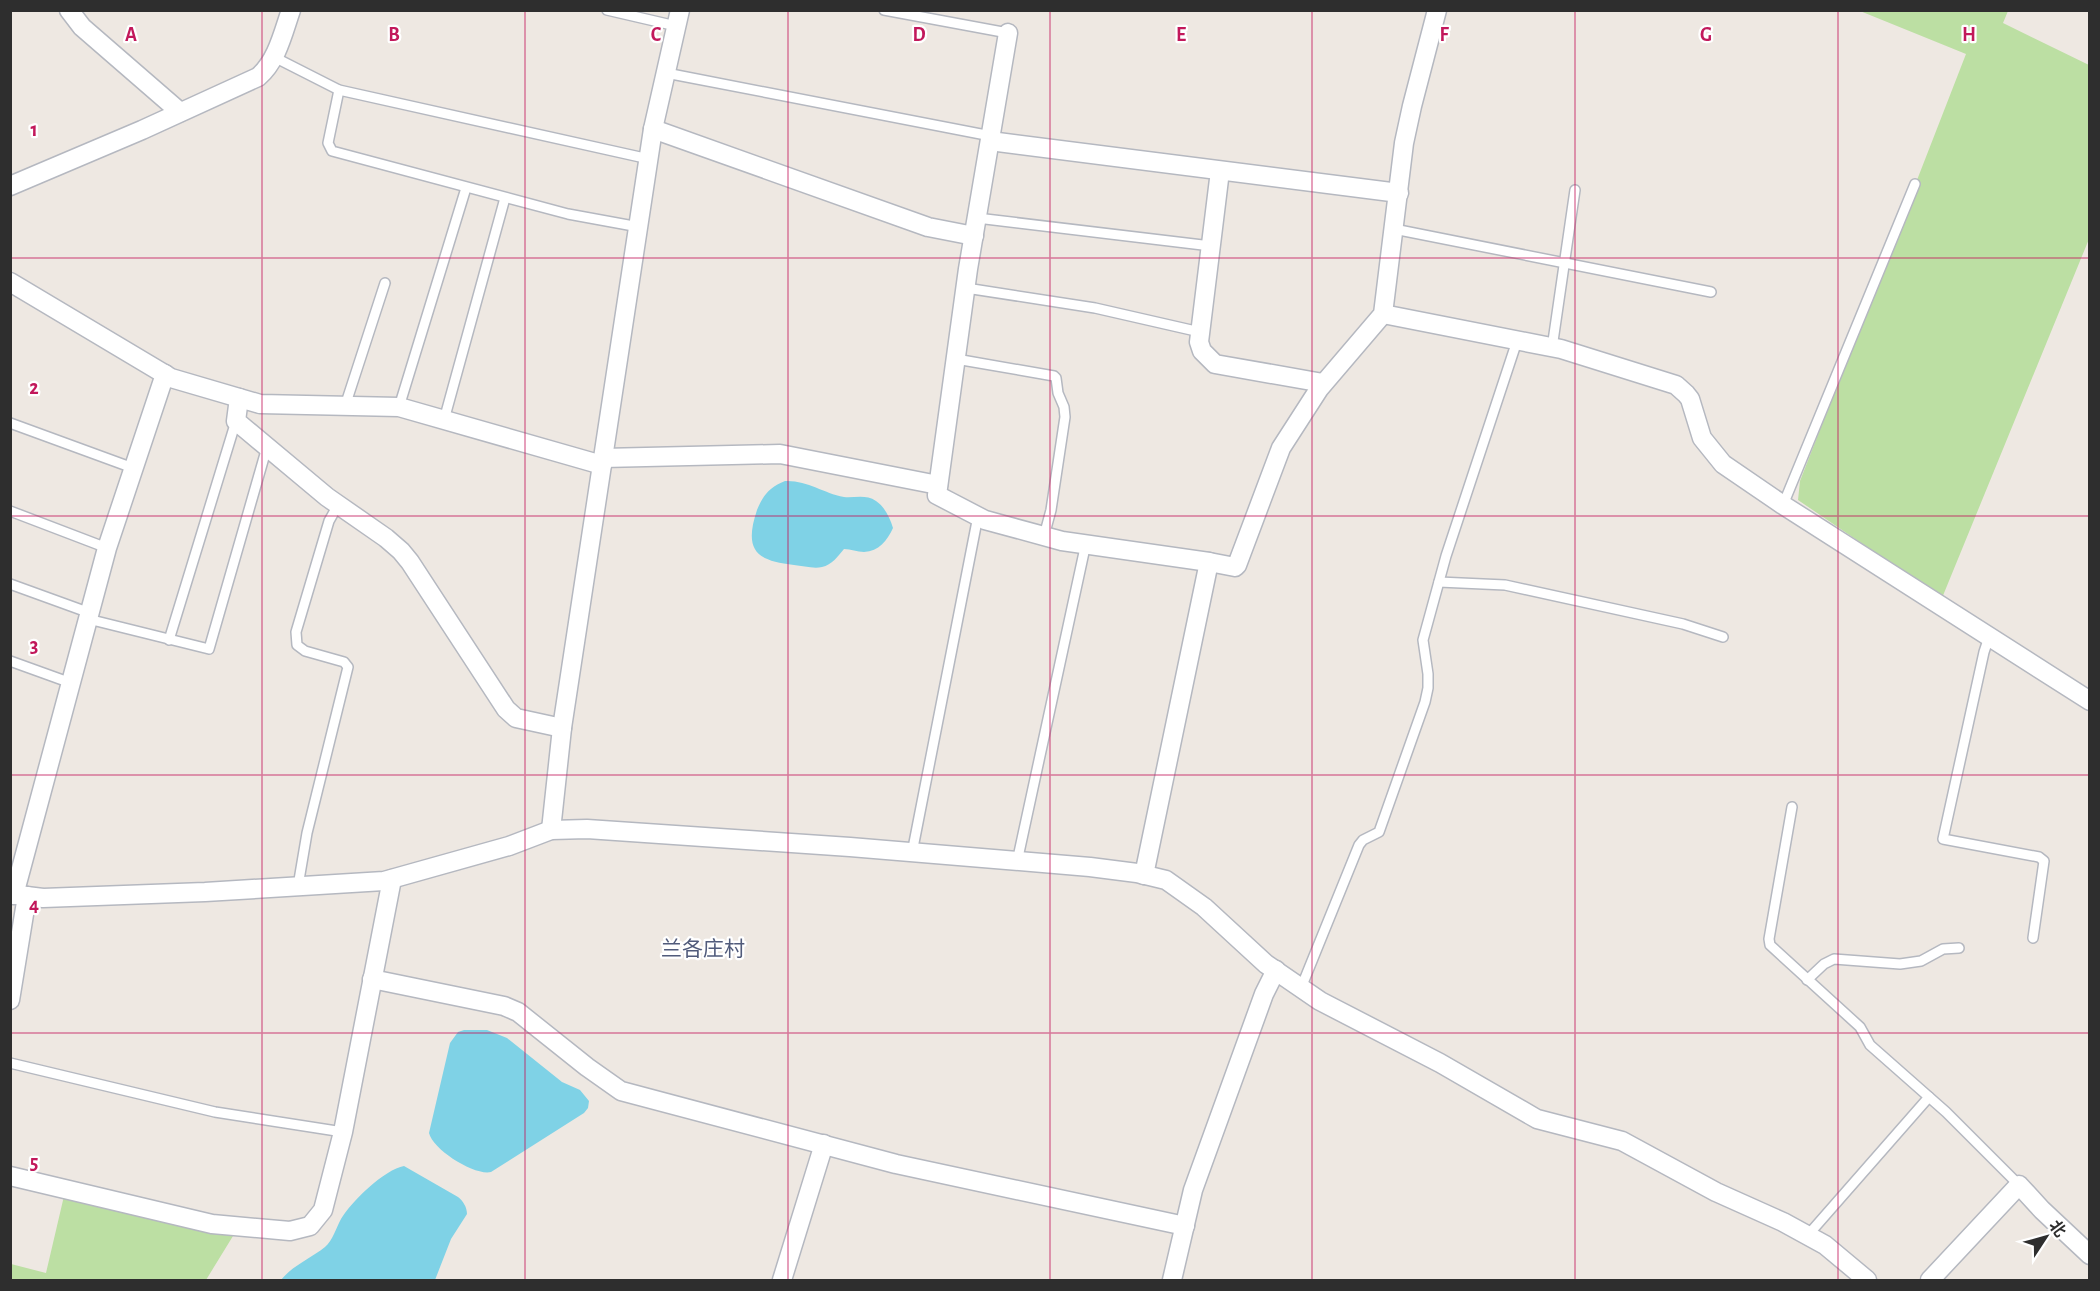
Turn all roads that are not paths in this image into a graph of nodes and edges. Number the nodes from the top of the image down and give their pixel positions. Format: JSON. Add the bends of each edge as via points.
{"nodes":[{"id":1,"x":69,"y":10,"type":"edge"},
{"id":2,"x":291,"y":10,"type":"edge"},
{"id":3,"x":607,"y":10,"type":"edge"},
{"id":4,"x":884,"y":10,"type":"edge"},
{"id":5,"x":1437,"y":10,"type":"edge"},
{"id":6,"x":678,"y":18,"type":"edge"},
{"id":7,"x":1008,"y":33,"type":"joint"},
{"id":8,"x":274,"y":57,"type":"junction"},
{"id":9,"x":666,"y":73,"type":"junction"},
{"id":10,"x":339,"y":90,"type":"junction"},
{"id":11,"x":180,"y":112,"type":"junction"},
{"id":12,"x":653,"y":129,"type":"junction"},
{"id":13,"x":990,"y":138,"type":"junction"},
{"id":14,"x":649,"y":159,"type":"junction"},
{"id":15,"x":1220,"y":171,"type":"junction"},
{"id":16,"x":1916,"y":184,"type":"dead end"},
{"id":17,"x":10,"y":186,"type":"edge"},
{"id":18,"x":466,"y":188,"type":"junction"},
{"id":19,"x":1575,"y":190,"type":"dead end"},
{"id":20,"x":1399,"y":194,"type":"junction"},
{"id":21,"x":505,"y":198,"type":"junction"},
{"id":22,"x":639,"y":227,"type":"junction"},
{"id":23,"x":975,"y":227,"type":"junction"},
{"id":24,"x":1395,"y":229,"type":"junction"},
{"id":25,"x":1211,"y":246,"type":"junction"},
{"id":26,"x":1564,"y":263,"type":"junction"},
{"id":27,"x":10,"y":282,"type":"edge"},
{"id":28,"x":385,"y":283,"type":"dead end"},
{"id":29,"x":966,"y":288,"type":"junction"},
{"id":30,"x":1711,"y":292,"type":"dead end"},
{"id":31,"x":1383,"y":314,"type":"junction"},
{"id":32,"x":1200,"y":332,"type":"junction"},
{"id":33,"x":1517,"y":340,"type":"junction"},
{"id":34,"x":1552,"y":348,"type":"junction"},
{"id":35,"x":956,"y":359,"type":"junction"},
{"id":36,"x":165,"y":374,"type":"junction"},
{"id":37,"x":1323,"y":383,"type":"junction"},
{"id":38,"x":239,"y":398,"type":"junction"},
{"id":39,"x":345,"y":406,"type":"junction"},
{"id":40,"x":399,"y":407,"type":"junction"},
{"id":41,"x":444,"y":420,"type":"junction"},
{"id":42,"x":236,"y":421,"type":"junction"},
{"id":43,"x":10,"y":423,"type":"edge"},
{"id":44,"x":267,"y":447,"type":"junction"},
{"id":45,"x":602,"y":461,"type":"junction"},
{"id":46,"x":134,"y":468,"type":"junction"},
{"id":47,"x":938,"y":485,"type":"junction"},
{"id":48,"x":338,"y":505,"type":"junction"},
{"id":49,"x":1783,"y":505,"type":"junction"},
{"id":50,"x":10,"y":511,"type":"edge"},
{"id":51,"x":978,"y":516,"type":"junction"},
{"id":52,"x":1044,"y":536,"type":"junction"},
{"id":53,"x":1086,"y":543,"type":"junction"},
{"id":54,"x":107,"y":549,"type":"junction"},
{"id":55,"x":1209,"y":562,"type":"junction"},
{"id":56,"x":1439,"y":582,"type":"junction"},
{"id":57,"x":10,"y":584,"type":"edge"},
{"id":58,"x":89,"y":616,"type":"junction"},
{"id":59,"x":1723,"y":637,"type":"dead end"},
{"id":60,"x":1989,"y":637,"type":"junction"},
{"id":61,"x":169,"y":640,"type":"junction"},
{"id":62,"x":10,"y":661,"type":"edge"},
{"id":63,"x":71,"y":683,"type":"junction"},
{"id":64,"x":2090,"y":701,"type":"edge"},
{"id":65,"x":562,"y":728,"type":"junction"},
{"id":66,"x":1791,"y":807,"type":"dead end"},
{"id":67,"x":551,"y":830,"type":"junction"},
{"id":68,"x":912,"y":853,"type":"junction"},
{"id":69,"x":1017,"y":862,"type":"junction"},
{"id":70,"x":1144,"y":875,"type":"junction"},
{"id":71,"x":392,"y":879,"type":"junction"},
{"id":72,"x":298,"y":886,"type":"junction"},
{"id":73,"x":17,"y":895,"type":"edge"},
{"id":74,"x":2033,"y":938,"type":"dead end"},
{"id":75,"x":1959,"y":948,"type":"dead end"},
{"id":76,"x":1276,"y":970,"type":"junction"},
{"id":77,"x":372,"y":980,"type":"junction"},
{"id":78,"x":1807,"y":980,"type":"junction"},
{"id":79,"x":1301,"y":988,"type":"junction"},
{"id":80,"x":10,"y":1000,"type":"edge"},
{"id":81,"x":10,"y":1063,"type":"edge"},
{"id":82,"x":1929,"y":1097,"type":"junction"},
{"id":83,"x":343,"y":1132,"type":"junction"},
{"id":84,"x":824,"y":1144,"type":"junction"},
{"id":85,"x":10,"y":1176,"type":"edge"},
{"id":86,"x":2019,"y":1185,"type":"junction"},
{"id":87,"x":1185,"y":1226,"type":"junction"},
{"id":88,"x":1808,"y":1235,"type":"junction"},
{"id":89,"x":2090,"y":1255,"type":"edge"},
{"id":90,"x":782,"y":1281,"type":"edge"},
{"id":91,"x":1172,"y":1281,"type":"edge"},
{"id":92,"x":1867,"y":1281,"type":"edge"},
{"id":93,"x":1930,"y":1281,"type":"edge"}],
"edges":[{"from":1,"to":11,"type":"street","via":[[82,27]]},
{"from":2,"to":8,"type":"street"},
{"from":3,"to":6,"type":"lane"},
{"from":4,"to":7,"type":"lane"},
{"from":5,"to":20,"type":"street","via":[[1404,143]]},
{"from":6,"to":9,"type":"street"},
{"from":7,"to":13,"type":"street"},
{"from":8,"to":10,"type":"lane"},
{"from":8,"to":11,"type":"street","via":[[258,77]]},
{"from":9,"to":12,"type":"street"},
{"from":9,"to":13,"type":"lane"},
{"from":10,"to":14,"type":"lane"},
{"from":10,"to":18,"type":"lane","via":[[328,143],[332,151]]},
{"from":11,"to":17,"type":"street"},
{"from":12,"to":14,"type":"street"},
{"from":12,"to":23,"type":"street","via":[[928,227]]},
{"from":13,"to":15,"type":"street"},
{"from":13,"to":23,"type":"street"},
{"from":14,"to":22,"type":"street"},
{"from":15,"to":20,"type":"street"},
{"from":15,"to":25,"type":"street"},
{"from":16,"to":49,"type":"lane"},
{"from":18,"to":21,"type":"lane"},
{"from":18,"to":40,"type":"lane"},
{"from":19,"to":26,"type":"lane"},
{"from":20,"to":24,"type":"street"},
{"from":21,"to":22,"type":"lane"},
{"from":21,"to":41,"type":"lane"},
{"from":22,"to":45,"type":"street"},
{"from":23,"to":25,"type":"lane"},
{"from":23,"to":29,"type":"street"},
{"from":24,"to":26,"type":"lane"},
{"from":24,"to":31,"type":"street"},
{"from":25,"to":32,"type":"street"},
{"from":26,"to":30,"type":"lane"},
{"from":26,"to":34,"type":"lane"},
{"from":27,"to":36,"type":"street"},
{"from":28,"to":39,"type":"lane"},
{"from":29,"to":32,"type":"lane","via":[[1095,308]]},
{"from":29,"to":35,"type":"street"},
{"from":31,"to":33,"type":"street"},
{"from":31,"to":37,"type":"street"},
{"from":32,"to":37,"type":"street","via":[[1202,351],[1215,364]]},
{"from":33,"to":34,"type":"street"},
{"from":33,"to":56,"type":"lane"},
{"from":34,"to":49,"type":"street","via":[[1676,385],[1690,399],[1700,432],[1723,464]]},
{"from":35,"to":47,"type":"street"},
{"from":35,"to":52,"type":"lane","via":[[1056,378],[1065,417]]},
{"from":36,"to":38,"type":"street"},
{"from":36,"to":46,"type":"street"},
{"from":37,"to":55,"type":"street","via":[[1281,448],[1237,565]]},
{"from":38,"to":39,"type":"street","via":[[260,404]]},
{"from":38,"to":42,"type":"street"},
{"from":39,"to":40,"type":"street"},
{"from":40,"to":41,"type":"street"},
{"from":41,"to":45,"type":"street"},
{"from":42,"to":44,"type":"street"},
{"from":42,"to":61,"type":"lane"},
{"from":43,"to":46,"type":"lane"},
{"from":44,"to":48,"type":"street"},
{"from":44,"to":61,"type":"lane","via":[[209,649]]},
{"from":45,"to":47,"type":"street","via":[[780,454]]},
{"from":45,"to":65,"type":"street"},
{"from":46,"to":54,"type":"street"},
{"from":47,"to":51,"type":"street","via":[[937,495]]},
{"from":48,"to":65,"type":"street","via":[[386,538],[410,562],[506,709],[516,717]]},
{"from":48,"to":72,"type":"lane","via":[[329,521],[296,632],[297,645],[305,651],[344,662],[348,667],[307,833]]},
{"from":49,"to":60,"type":"street"},
{"from":50,"to":54,"type":"lane"},
{"from":51,"to":52,"type":"street"},
{"from":51,"to":68,"type":"lane"},
{"from":52,"to":53,"type":"street"},
{"from":53,"to":55,"type":"street"},
{"from":53,"to":69,"type":"lane"},
{"from":54,"to":58,"type":"street"},
{"from":55,"to":70,"type":"street"},
{"from":56,"to":59,"type":"lane","via":[[1505,585],[1683,624]]},
{"from":56,"to":79,"type":"lane","via":[[1423,640],[1428,674],[1425,702],[1379,832],[1359,845]]},
{"from":57,"to":58,"type":"lane"},
{"from":58,"to":61,"type":"lane"},
{"from":58,"to":63,"type":"street"},
{"from":60,"to":64,"type":"street"},
{"from":60,"to":74,"type":"lane","via":[[1943,839],[2044,861]]},
{"from":62,"to":63,"type":"lane"},
{"from":63,"to":73,"type":"street"},
{"from":65,"to":67,"type":"street"},
{"from":66,"to":78,"type":"lane","via":[[1769,942]]},
{"from":67,"to":68,"type":"street","via":[[587,829]]},
{"from":67,"to":71,"type":"street"},
{"from":68,"to":69,"type":"street"},
{"from":69,"to":70,"type":"street"},
{"from":70,"to":76,"type":"street","via":[[1178,887]]},
{"from":71,"to":72,"type":"street"},
{"from":71,"to":77,"type":"street"},
{"from":72,"to":73,"type":"street","via":[[44,898]]},
{"from":73,"to":80,"type":"street"},
{"from":75,"to":78,"type":"lane","via":[[1900,964],[1834,959]]},
{"from":76,"to":79,"type":"street"},
{"from":76,"to":87,"type":"street","via":[[1193,1190]]},
{"from":77,"to":83,"type":"street"},
{"from":77,"to":84,"type":"street","via":[[504,1006],[518,1012],[621,1091]]},
{"from":78,"to":82,"type":"lane","via":[[1860,1027],[1870,1045]]},
{"from":79,"to":88,"type":"street","via":[[1537,1119],[1622,1141],[1716,1192]]},
{"from":81,"to":83,"type":"lane","via":[[215,1112]]},
{"from":82,"to":86,"type":"lane"},
{"from":82,"to":88,"type":"lane"},
{"from":83,"to":85,"type":"street","via":[[323,1210],[310,1226],[290,1231],[212,1224]]},
{"from":84,"to":87,"type":"street","via":[[896,1164]]},
{"from":84,"to":90,"type":"street"},
{"from":86,"to":89,"type":"street"},
{"from":86,"to":93,"type":"street"},
{"from":87,"to":91,"type":"street"},
{"from":88,"to":92,"type":"street"}]}
